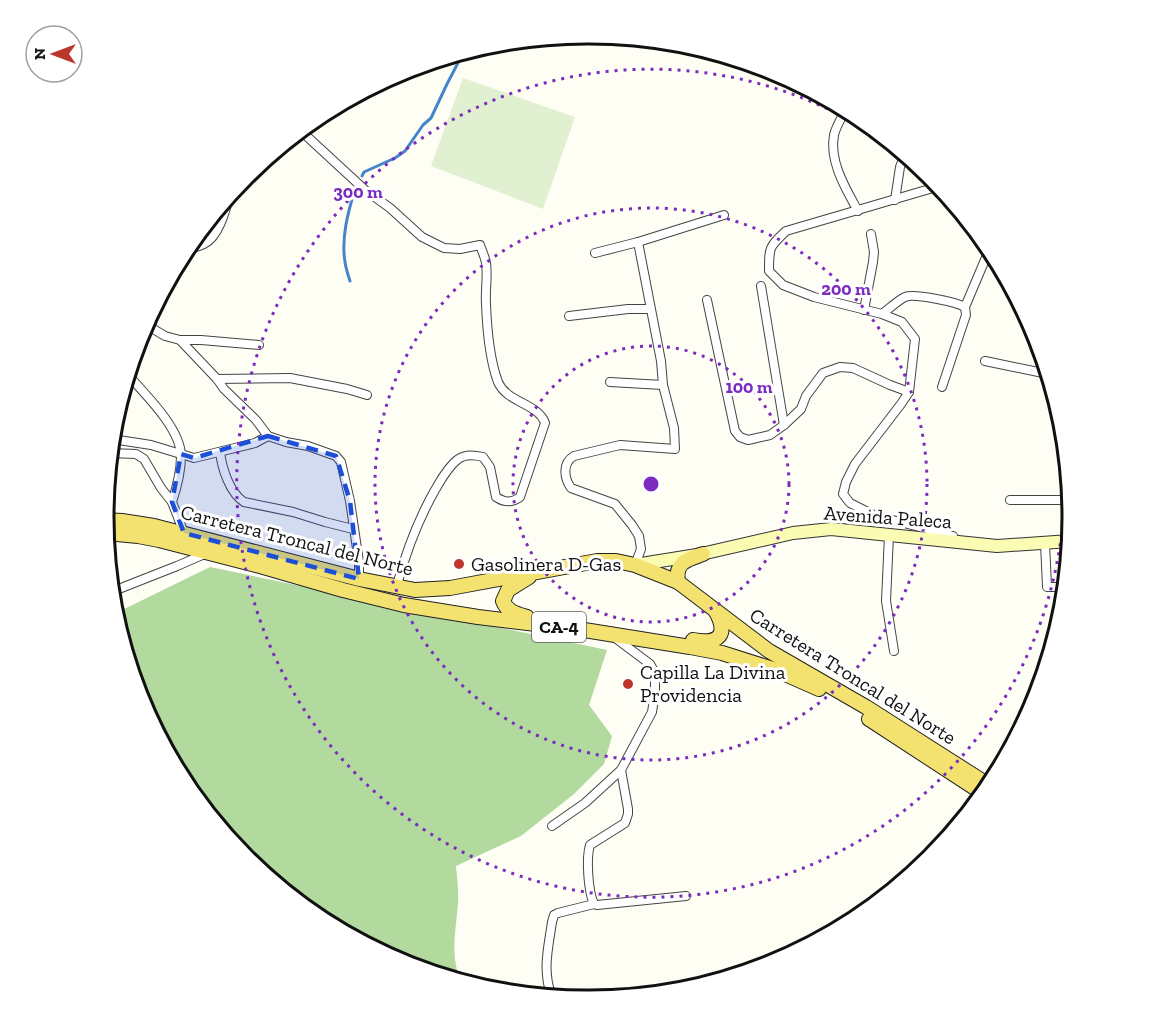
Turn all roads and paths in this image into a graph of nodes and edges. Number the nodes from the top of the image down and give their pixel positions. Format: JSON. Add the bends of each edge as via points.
{"nodes":[{"id":1,"x":842,"y":117,"type":"edge"},
{"id":2,"x":307,"y":136,"type":"edge"},
{"id":3,"x":902,"y":163,"type":"edge"},
{"id":4,"x":929,"y":189,"type":"edge"},
{"id":5,"x":895,"y":200,"type":"junction"},
{"id":6,"x":858,"y":211,"type":"junction"},
{"id":7,"x":226,"y":212,"type":"edge"},
{"id":8,"x":724,"y":215,"type":"dead end"},
{"id":9,"x":871,"y":234,"type":"dead end"},
{"id":10,"x":638,"y":242,"type":"junction"},
{"id":11,"x":200,"y":246,"type":"edge"},
{"id":12,"x":596,"y":253,"type":"dead end"},
{"id":13,"x":985,"y":259,"type":"edge"},
{"id":14,"x":761,"y":286,"type":"dead end"},
{"id":15,"x":707,"y":300,"type":"dead end"},
{"id":16,"x":965,"y":307,"type":"junction"},
{"id":17,"x":650,"y":309,"type":"junction"},
{"id":18,"x":864,"y":310,"type":"junction"},
{"id":19,"x":882,"y":315,"type":"junction"},
{"id":20,"x":569,"y":316,"type":"dead end"},
{"id":21,"x":154,"y":329,"type":"edge"},
{"id":22,"x":180,"y":340,"type":"junction"},
{"id":23,"x":259,"y":345,"type":"dead end"},
{"id":24,"x":985,"y":361,"type":"dead end"},
{"id":25,"x":1038,"y":372,"type":"edge"},
{"id":26,"x":218,"y":379,"type":"junction"},
{"id":27,"x":135,"y":382,"type":"edge"},
{"id":28,"x":610,"y":382,"type":"dead end"},
{"id":29,"x":663,"y":385,"type":"junction"},
{"id":30,"x":942,"y":387,"type":"dead end"},
{"id":31,"x":909,"y":392,"type":"junction"},
{"id":32,"x":367,"y":395,"type":"dead end"},
{"id":33,"x":784,"y":425,"type":"junction"},
{"id":34,"x":268,"y":436,"type":"junction"},
{"id":35,"x":121,"y":440,"type":"edge"},
{"id":36,"x":220,"y":452,"type":"junction"},
{"id":37,"x":119,"y":453,"type":"edge"},
{"id":38,"x":181,"y":454,"type":"junction"},
{"id":39,"x":1010,"y":500,"type":"dead end"},
{"id":40,"x":1061,"y":500,"type":"edge"},
{"id":41,"x":172,"y":502,"type":"junction"},
{"id":42,"x":114,"y":521,"type":"edge"},
{"id":43,"x":353,"y":529,"type":"junction"},
{"id":44,"x":115,"y":533,"type":"edge"},
{"id":45,"x":184,"y":533,"type":"junction"},
{"id":46,"x":889,"y":535,"type":"junction"},
{"id":47,"x":1060,"y":542,"type":"edge"},
{"id":48,"x":1045,"y":543,"type":"junction"},
{"id":49,"x":998,"y":546,"type":"junction"},
{"id":50,"x":207,"y":553,"type":"junction"},
{"id":51,"x":703,"y":554,"type":"junction"},
{"id":52,"x":635,"y":565,"type":"junction"},
{"id":53,"x":539,"y":572,"type":"junction"},
{"id":54,"x":359,"y":579,"type":"junction"},
{"id":55,"x":678,"y":582,"type":"junction"},
{"id":56,"x":397,"y":585,"type":"junction"},
{"id":57,"x":1056,"y":586,"type":"edge"},
{"id":58,"x":121,"y":588,"type":"edge"},
{"id":59,"x":714,"y":609,"type":"junction"},
{"id":60,"x":554,"y":626,"type":"junction"},
{"id":61,"x":578,"y":629,"type":"junction"},
{"id":62,"x":608,"y":634,"type":"junction"},
{"id":63,"x":894,"y":651,"type":"dead end"},
{"id":64,"x":621,"y":770,"type":"junction"},
{"id":65,"x":982,"y":781,"type":"edge"},
{"id":66,"x":976,"y":789,"type":"edge"},
{"id":67,"x":552,"y":826,"type":"dead end"},
{"id":68,"x":686,"y":896,"type":"dead end"},
{"id":69,"x":594,"y":904,"type":"junction"},
{"id":70,"x":549,"y":988,"type":"edge"}],
"edges":[{"from":1,"to":6,"type":"street","via":[[834,135],[836,167]]},
{"from":2,"to":56,"type":"street","via":[[422,237],[444,248],[480,245],[486,261],[489,335],[499,384],[509,396],[543,417],[545,423],[520,497],[515,501],[496,497],[490,467],[483,457],[457,459],[442,477],[418,524]]},
{"from":3,"to":5,"type":"street"},
{"from":4,"to":5,"type":"street"},
{"from":5,"to":6,"type":"street"},
{"from":6,"to":18,"type":"street","via":[[786,231],[771,244],[769,271],[783,285]]},
{"from":7,"to":11,"type":"street","via":[[211,240]]},
{"from":8,"to":10,"type":"street"},
{"from":9,"to":18,"type":"street","via":[[874,252]]},
{"from":10,"to":12,"type":"street"},
{"from":10,"to":17,"type":"street"},
{"from":13,"to":16,"type":"street"},
{"from":14,"to":33,"type":"street"},
{"from":15,"to":33,"type":"street","via":[[735,431],[748,440],[770,435]]},
{"from":16,"to":19,"type":"street","via":[[912,296]]},
{"from":16,"to":30,"type":"street","via":[[966,315]]},
{"from":17,"to":20,"type":"street"},
{"from":17,"to":29,"type":"street"},
{"from":18,"to":19,"type":"street"},
{"from":19,"to":31,"type":"street","via":[[902,322],[915,339]]},
{"from":21,"to":22,"type":"street"},
{"from":22,"to":23,"type":"street"},
{"from":22,"to":26,"type":"street"},
{"from":24,"to":25,"type":"street"},
{"from":26,"to":32,"type":"street","via":[[290,378]]},
{"from":26,"to":34,"type":"street"},
{"from":27,"to":38,"type":"street","via":[[174,430]]},
{"from":28,"to":29,"type":"street"},
{"from":29,"to":52,"type":"street","via":[[675,449],[620,446],[574,456],[565,465],[571,488],[615,504],[632,525],[639,536],[640,549]]},
{"from":31,"to":33,"type":"street","via":[[853,368],[840,367],[823,373],[801,409]]},
{"from":31,"to":49,"type":"street","via":[[855,464],[843,494],[850,503],[874,515]]},
{"from":34,"to":36,"type":"street"},
{"from":34,"to":43,"type":"street","via":[[336,456],[343,468]]},
{"from":35,"to":38,"type":"street"},
{"from":36,"to":38,"type":"street","via":[[194,458]]},
{"from":36,"to":43,"type":"street","via":[[229,485],[244,502]]},
{"from":37,"to":41,"type":"street","via":[[136,454],[144,459]]},
{"from":38,"to":41,"type":"street"},
{"from":39,"to":40,"type":"street"},
{"from":41,"to":45,"type":"street"},
{"from":42,"to":45,"type":"main road","name":"Carretera Troncal del Norte"},
{"from":43,"to":54,"type":"street"},
{"from":44,"to":50,"type":"main road","name":"Carretera Troncal del Norte","number":"CA-4"},
{"from":45,"to":54,"type":"main road","name":"Carretera Troncal del Norte"},
{"from":46,"to":49,"type":"main road","name":"Avenida Paleca"},
{"from":46,"to":51,"type":"main road","name":"Avenida Paleca","via":[[831,530],[793,533]]},
{"from":46,"to":63,"type":"street","via":[[886,601]]},
{"from":47,"to":48,"type":"main road","name":"Avenida Paleca"},
{"from":48,"to":49,"type":"main road","name":"Avenida Paleca"},
{"from":48,"to":57,"type":"street","via":[[1047,586]]},
{"from":50,"to":58,"type":"street"},
{"from":50,"to":60,"type":"main road","name":"Carretera Troncal del Norte","number":"CA-4","via":[[378,599]]},
{"from":51,"to":52,"type":"main road","name":"Avenida Paleca"},
{"from":51,"to":55,"type":"main road","via":[[680,565]]},
{"from":52,"to":53,"type":"main road","name":"Carretera Troncal del Norte","via":[[607,560]]},
{"from":52,"to":55,"type":"main road","name":"Carretera Troncal del Norte"},
{"from":53,"to":56,"type":"main road","name":"Carretera Troncal del Norte","via":[[450,588],[415,590]]},
{"from":53,"to":60,"type":"main road","via":[[507,590],[504,605],[517,614]]},
{"from":54,"to":56,"type":"main road","name":"Carretera Troncal del Norte"},
{"from":55,"to":59,"type":"main road","name":"Carretera Troncal del Norte"},
{"from":59,"to":61,"type":"main road","via":[[723,628],[717,638],[707,642],[628,631]]},
{"from":59,"to":65,"type":"main road","name":"Carretera Troncal del Norte","via":[[770,651]]},
{"from":60,"to":61,"type":"main road","name":"Carretera Troncal del Norte","number":"CA-4"},
{"from":61,"to":62,"type":"main road","name":"Carretera Troncal del Norte","number":"CA-4"},
{"from":62,"to":64,"type":"street","via":[[650,664],[655,673],[652,712]]},
{"from":62,"to":66,"type":"main road","name":"Carretera Troncal del Norte","number":"CA-4","via":[[722,653],[794,677],[854,709]]},
{"from":64,"to":67,"type":"street"},
{"from":64,"to":69,"type":"street","via":[[628,808],[625,823],[590,844],[588,850]]},
{"from":68,"to":69,"type":"street"},
{"from":69,"to":70,"type":"street","via":[[554,915],[546,970]]}]}
